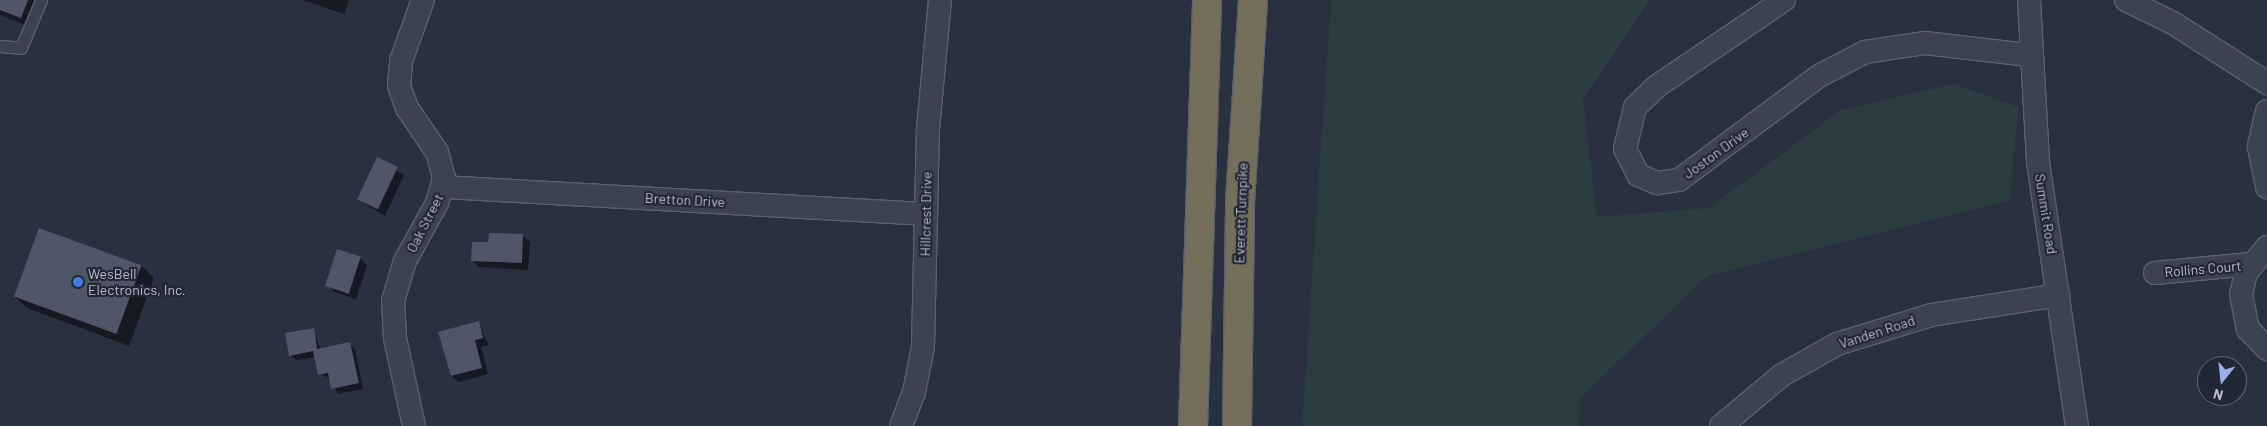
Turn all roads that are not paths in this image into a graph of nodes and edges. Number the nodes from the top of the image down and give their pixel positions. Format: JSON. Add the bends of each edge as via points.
{"nodes":[{"id":1,"x":41,"y":0,"type":"edge"},
{"id":2,"x":423,"y":0,"type":"edge"},
{"id":3,"x":940,"y":0,"type":"edge"},
{"id":4,"x":1206,"y":0,"type":"edge"},
{"id":5,"x":1253,"y":0,"type":"edge"},
{"id":6,"x":1784,"y":0,"type":"edge"},
{"id":7,"x":2028,"y":0,"type":"edge"},
{"id":8,"x":2126,"y":0,"type":"edge"},
{"id":9,"x":0,"y":46,"type":"edge"},
{"id":10,"x":2029,"y":55,"type":"junction"},
{"id":11,"x":2267,"y":83,"type":"edge"},
{"id":12,"x":2267,"y":111,"type":"edge"},
{"id":13,"x":443,"y":187,"type":"junction"},
{"id":14,"x":2267,"y":187,"type":"edge"},
{"id":15,"x":926,"y":214,"type":"junction"},
{"id":16,"x":2267,"y":248,"type":"edge"},
{"id":17,"x":2252,"y":264,"type":"junction"},
{"id":18,"x":2155,"y":273,"type":"dead end"},
{"id":19,"x":2058,"y":295,"type":"junction"},
{"id":20,"x":2267,"y":348,"type":"edge"},
{"id":21,"x":414,"y":426,"type":"edge"},
{"id":22,"x":901,"y":426,"type":"edge"},
{"id":23,"x":1193,"y":426,"type":"edge"},
{"id":24,"x":1237,"y":426,"type":"edge"},
{"id":25,"x":1721,"y":426,"type":"edge"},
{"id":26,"x":2077,"y":426,"type":"edge"}],
"edges":[{"from":1,"to":9,"type":"lane","via":[[22,48]]},
{"from":2,"to":13,"type":"street","name":"Oak Street","via":[[401,62],[399,86],[407,108],[437,152]]},
{"from":3,"to":15,"type":"street","name":"Hillcrest Drive","via":[[928,129]]},
{"from":4,"to":23,"type":"highway"},
{"from":5,"to":24,"type":"highway","name":"Everett Turnpike","via":[[1240,202]]},
{"from":6,"to":10,"type":"street","name":"Joston Drive","via":[[1657,86],[1635,107],[1625,149],[1638,175],[1657,183],[1679,180],[1807,85],[1865,52],[1925,43]]},
{"from":7,"to":10,"type":"street","name":"Summit Road"},
{"from":8,"to":11,"type":"street","via":[[2173,23]]},
{"from":10,"to":19,"type":"street","name":"Summit Road","via":[[2038,162]]},
{"from":12,"to":14,"type":"street","via":[[2259,147]]},
{"from":13,"to":15,"type":"street","name":"Bretton Drive"},
{"from":13,"to":21,"type":"street","name":"Oak Street","via":[[405,261],[393,301],[395,338]]},
{"from":15,"to":22,"type":"street","name":"Hillcrest Drive","via":[[920,369]]},
{"from":16,"to":17,"type":"street"},
{"from":17,"to":18,"type":"street","name":"Rollins Court"},
{"from":17,"to":20,"type":"street","via":[[2243,282],[2242,306],[2248,330]]},
{"from":19,"to":25,"type":"street","name":"Vanden Road","via":[[1931,315],[1837,344],[1782,375]]},
{"from":19,"to":26,"type":"street","name":"Summit Road"}]}
